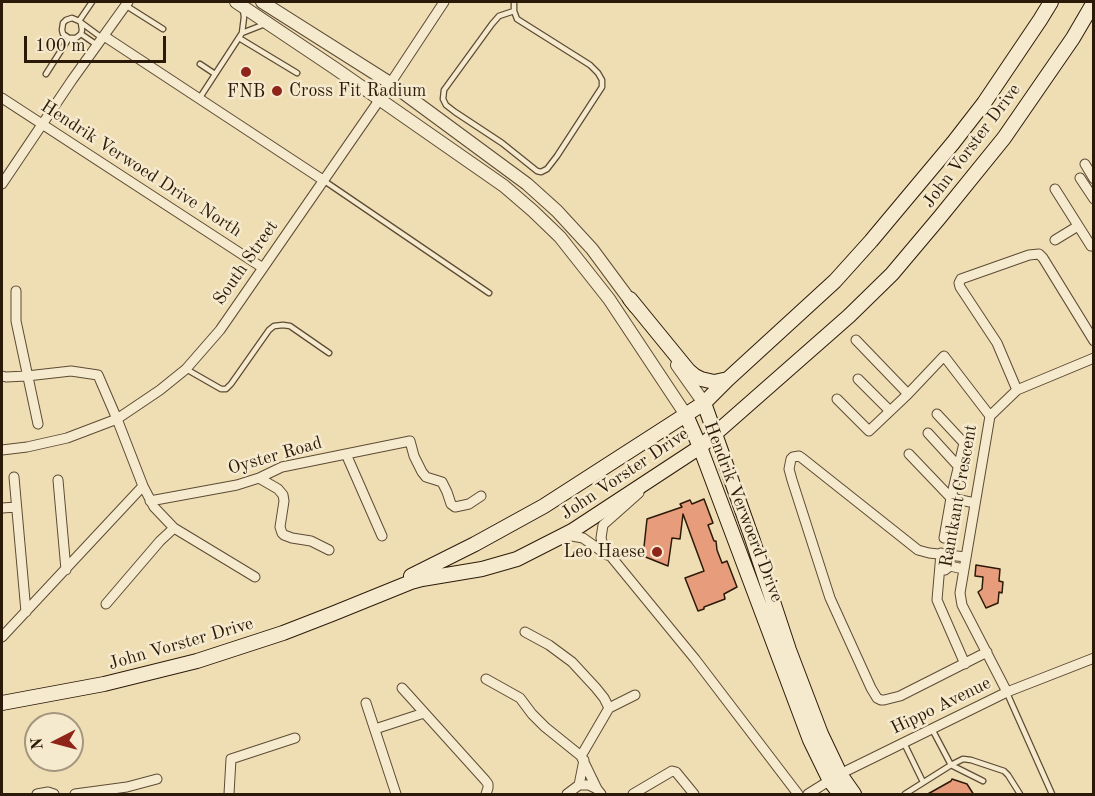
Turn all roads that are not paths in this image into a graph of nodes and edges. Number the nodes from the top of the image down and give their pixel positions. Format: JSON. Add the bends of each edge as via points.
{"nodes":[{"id":1,"x":92,"y":2,"type":"edge"},
{"id":2,"x":262,"y":2,"type":"edge"},
{"id":3,"x":444,"y":2,"type":"edge"},
{"id":4,"x":514,"y":2,"type":"edge"},
{"id":5,"x":1051,"y":2,"type":"edge"},
{"id":6,"x":1094,"y":2,"type":"edge"},
{"id":7,"x":127,"y":3,"type":"edge"},
{"id":8,"x":239,"y":4,"type":"edge"},
{"id":9,"x":514,"y":10,"type":"junction"},
{"id":10,"x":80,"y":22,"type":"junction"},
{"id":11,"x":269,"y":23,"type":"junction"},
{"id":12,"x":163,"y":29,"type":"dead end"},
{"id":13,"x":81,"y":34,"type":"junction"},
{"id":14,"x":241,"y":35,"type":"junction"},
{"id":15,"x":69,"y":38,"type":"junction"},
{"id":16,"x":101,"y":40,"type":"junction"},
{"id":17,"x":200,"y":64,"type":"dead end"},
{"id":18,"x":297,"y":73,"type":"dead end"},
{"id":19,"x":46,"y":74,"type":"dead end"},
{"id":20,"x":215,"y":74,"type":"junction"},
{"id":21,"x":390,"y":84,"type":"junction"},
{"id":22,"x":2,"y":98,"type":"edge"},
{"id":23,"x":199,"y":99,"type":"junction"},
{"id":24,"x":380,"y":99,"type":"junction"},
{"id":25,"x":42,"y":125,"type":"junction"},
{"id":26,"x":1085,"y":164,"type":"dead end"},
{"id":27,"x":1080,"y":178,"type":"dead end"},
{"id":28,"x":1094,"y":178,"type":"edge"},
{"id":29,"x":323,"y":180,"type":"junction"},
{"id":30,"x":2,"y":184,"type":"edge"},
{"id":31,"x":1055,"y":189,"type":"dead end"},
{"id":32,"x":1094,"y":199,"type":"edge"},
{"id":33,"x":1078,"y":226,"type":"junction"},
{"id":34,"x":1055,"y":240,"type":"dead end"},
{"id":35,"x":1093,"y":247,"type":"edge"},
{"id":36,"x":263,"y":268,"type":"junction"},
{"id":37,"x":16,"y":291,"type":"dead end"},
{"id":38,"x":489,"y":293,"type":"dead end"},
{"id":39,"x":630,"y":299,"type":"junction"},
{"id":40,"x":856,"y":340,"type":"dead end"},
{"id":41,"x":1094,"y":341,"type":"edge"},
{"id":42,"x":329,"y":353,"type":"dead end"},
{"id":43,"x":1093,"y":360,"type":"edge"},
{"id":44,"x":186,"y":369,"type":"junction"},
{"id":45,"x":2,"y":376,"type":"edge"},
{"id":46,"x":27,"y":376,"type":"junction"},
{"id":47,"x":728,"y":378,"type":"junction"},
{"id":48,"x":858,"y":379,"type":"dead end"},
{"id":49,"x":1017,"y":390,"type":"junction"},
{"id":50,"x":908,"y":394,"type":"junction"},
{"id":51,"x":837,"y":399,"type":"dead end"},
{"id":52,"x":704,"y":403,"type":"junction"},
{"id":53,"x":890,"y":411,"type":"junction"},
{"id":54,"x":937,"y":414,"type":"dead end"},
{"id":55,"x":686,"y":415,"type":"junction"},
{"id":56,"x":990,"y":416,"type":"junction"},
{"id":57,"x":117,"y":419,"type":"junction"},
{"id":58,"x":38,"y":424,"type":"dead end"},
{"id":59,"x":928,"y":433,"type":"dead end"},
{"id":60,"x":716,"y":434,"type":"junction"},
{"id":61,"x":700,"y":447,"type":"junction"},
{"id":62,"x":2,"y":450,"type":"edge"},
{"id":63,"x":346,"y":454,"type":"junction"},
{"id":64,"x":909,"y":454,"type":"dead end"},
{"id":65,"x":959,"y":467,"type":"junction"},
{"id":66,"x":667,"y":469,"type":"junction"},
{"id":67,"x":14,"y":477,"type":"dead end"},
{"id":68,"x":259,"y":478,"type":"junction"},
{"id":69,"x":58,"y":480,"type":"dead end"},
{"id":70,"x":143,"y":486,"type":"junction"},
{"id":71,"x":481,"y":496,"type":"dead end"},
{"id":72,"x":951,"y":498,"type":"junction"},
{"id":73,"x":150,"y":501,"type":"junction"},
{"id":74,"x":975,"y":503,"type":"junction"},
{"id":75,"x":2,"y":507,"type":"edge"},
{"id":76,"x":16,"y":507,"type":"junction"},
{"id":77,"x":174,"y":528,"type":"junction"},
{"id":78,"x":382,"y":536,"type":"dead end"},
{"id":79,"x":563,"y":537,"type":"junction"},
{"id":80,"x":944,"y":538,"type":"dead end"},
{"id":81,"x":329,"y":550,"type":"dead end"},
{"id":82,"x":941,"y":554,"type":"junction"},
{"id":83,"x":966,"y":557,"type":"junction"},
{"id":84,"x":611,"y":559,"type":"junction"},
{"id":85,"x":940,"y":569,"type":"junction"},
{"id":86,"x":963,"y":569,"type":"junction"},
{"id":87,"x":66,"y":570,"type":"junction"},
{"id":88,"x":255,"y":577,"type":"dead end"},
{"id":89,"x":106,"y":603,"type":"dead end"},
{"id":90,"x":26,"y":612,"type":"junction"},
{"id":91,"x":525,"y":632,"type":"dead end"},
{"id":92,"x":2,"y":637,"type":"edge"},
{"id":93,"x":987,"y":652,"type":"junction"},
{"id":94,"x":1094,"y":658,"type":"edge"},
{"id":95,"x":964,"y":663,"type":"junction"},
{"id":96,"x":486,"y":679,"type":"dead end"},
{"id":97,"x":402,"y":688,"type":"dead end"},
{"id":98,"x":1007,"y":692,"type":"junction"},
{"id":99,"x":635,"y":694,"type":"dead end"},
{"id":100,"x":2,"y":698,"type":"edge"},
{"id":101,"x":2,"y":703,"type":"edge"},
{"id":102,"x":366,"y":703,"type":"dead end"},
{"id":103,"x":609,"y":708,"type":"junction"},
{"id":104,"x":424,"y":713,"type":"junction"},
{"id":105,"x":375,"y":729,"type":"junction"},
{"id":106,"x":932,"y":729,"type":"junction"},
{"id":107,"x":295,"y":738,"type":"dead end"},
{"id":108,"x":904,"y":743,"type":"junction"},
{"id":109,"x":582,"y":758,"type":"junction"},
{"id":110,"x":951,"y":765,"type":"junction"},
{"id":111,"x":157,"y":778,"type":"dead end"},
{"id":112,"x":835,"y":778,"type":"junction"},
{"id":113,"x":983,"y":781,"type":"dead end"},
{"id":114,"x":923,"y":782,"type":"junction"},
{"id":115,"x":579,"y":785,"type":"junction"},
{"id":116,"x":129,"y":791,"type":"edge"},
{"id":117,"x":599,"y":792,"type":"edge"},
{"id":118,"x":37,"y":795,"type":"edge"},
{"id":119,"x":54,"y":795,"type":"edge"},
{"id":120,"x":75,"y":795,"type":"edge"},
{"id":121,"x":229,"y":795,"type":"edge"},
{"id":122,"x":396,"y":795,"type":"edge"},
{"id":123,"x":486,"y":795,"type":"edge"},
{"id":124,"x":567,"y":795,"type":"edge"},
{"id":125,"x":633,"y":795,"type":"edge"},
{"id":126,"x":694,"y":795,"type":"edge"},
{"id":127,"x":798,"y":795,"type":"edge"},
{"id":128,"x":808,"y":795,"type":"edge"},
{"id":129,"x":840,"y":795,"type":"edge"},
{"id":130,"x":854,"y":795,"type":"edge"},
{"id":131,"x":905,"y":795,"type":"edge"},
{"id":132,"x":1020,"y":795,"type":"edge"},
{"id":133,"x":1052,"y":795,"type":"edge"}],
"edges":[{"from":1,"to":10,"type":"lane"},
{"from":2,"to":21,"type":"street","name":"Hendrik Verwoerd Drive"},
{"from":3,"to":21,"type":"street","name":"South Street"},
{"from":4,"to":9,"type":"lane"},
{"from":5,"to":47,"type":"main road","name":"John Vorster Drive","via":[[984,103],[871,241],[835,281]]},
{"from":6,"to":60,"type":"main road","name":"John Vorster Drive","via":[[1004,138],[892,274]]},
{"from":7,"to":12,"type":"lane"},
{"from":7,"to":16,"type":"street"},
{"from":8,"to":11,"type":"street","name":"Hendrik Verwoerd Drive"},
{"from":8,"to":14,"type":"lane","via":[[244,17]]},
{"from":9,"to":9,"type":"lane","via":[[517,19],[590,65],[602,80],[602,87],[570,136],[541,172],[455,112],[443,99],[444,90],[492,24]]},
{"from":10,"to":13,"type":"lane"},
{"from":10,"to":15,"type":"lane","via":[[72,18],[63,23],[62,30]]},
{"from":10,"to":16,"type":"lane"},
{"from":11,"to":14,"type":"lane"},
{"from":11,"to":24,"type":"street","name":"Hendrik Verwoerd Drive"},
{"from":13,"to":15,"type":"lane"},
{"from":13,"to":16,"type":"lane"},
{"from":14,"to":18,"type":"lane"},
{"from":14,"to":20,"type":"lane"},
{"from":15,"to":19,"type":"lane"},
{"from":16,"to":23,"type":"street"},
{"from":16,"to":25,"type":"street"},
{"from":17,"to":20,"type":"lane"},
{"from":20,"to":23,"type":"lane"},
{"from":21,"to":24,"type":"street","name":"South Street"},
{"from":21,"to":39,"type":"street","name":"Hendrik Verwoerd Drive","via":[[527,184],[592,249]]},
{"from":22,"to":25,"type":"street","name":"Hendrik Verwoed Drive North"},
{"from":23,"to":29,"type":"street"},
{"from":24,"to":29,"type":"street","name":"South Street"},
{"from":24,"to":55,"type":"street","name":"Hendrik Verwoerd Drive","via":[[504,186],[560,237],[609,298]]},
{"from":25,"to":30,"type":"street"},
{"from":25,"to":36,"type":"street","name":"Hendrik Verwoed Drive North"},
{"from":26,"to":28,"type":"street"},
{"from":27,"to":32,"type":"street"},
{"from":29,"to":36,"type":"street","name":"South Street"},
{"from":29,"to":38,"type":"lane"},
{"from":31,"to":33,"type":"street"},
{"from":33,"to":34,"type":"street"},
{"from":33,"to":35,"type":"street"},
{"from":36,"to":44,"type":"street","name":"South Street","via":[[220,330]]},
{"from":37,"to":46,"type":"street","via":[[16,321]]},
{"from":39,"to":47,"type":"main road","via":[[695,376],[714,382]]},
{"from":39,"to":52,"type":"street","name":"Hendrik Verwoerd Drive"},
{"from":40,"to":50,"type":"street"},
{"from":41,"to":49,"type":"street","via":[[1039,254],[961,279],[960,287],[997,342]]},
{"from":42,"to":44,"type":"lane","via":[[290,326],[274,326],[226,389]]},
{"from":43,"to":49,"type":"street","name":"Rantkant Crescent"},
{"from":44,"to":57,"type":"street","name":"South Street"},
{"from":45,"to":46,"type":"street"},
{"from":46,"to":57,"type":"street","via":[[71,371],[98,375]]},
{"from":46,"to":58,"type":"street"},
{"from":47,"to":52,"type":"main road","name":"John Vorster Drive"},
{"from":48,"to":53,"type":"street"},
{"from":49,"to":56,"type":"street","name":"Rantkant Crescent"},
{"from":50,"to":53,"type":"street"},
{"from":50,"to":56,"type":"street","via":[[944,356]]},
{"from":51,"to":53,"type":"street","via":[[869,431]]},
{"from":52,"to":55,"type":"main road","name":"John Vorster Drive"},
{"from":52,"to":60,"type":"main road","name":"Hendrik Verwoerd Drive"},
{"from":54,"to":65,"type":"street","via":[[963,440]]},
{"from":55,"to":61,"type":"main road","name":"Hendrik Verwoerd Drive"},
{"from":55,"to":100,"type":"main road","name":"John Vorster Drive","via":[[544,506],[411,576],[331,610],[196,657],[56,690]]},
{"from":56,"to":74,"type":"street","name":"Rantkant Crescent"},
{"from":57,"to":62,"type":"street","name":"South Street","via":[[67,438]]},
{"from":57,"to":70,"type":"street"},
{"from":59,"to":65,"type":"street"},
{"from":60,"to":61,"type":"main road","name":"John Vorster Drive"},
{"from":60,"to":112,"type":"main road","name":"Hendrik Verwoerd Drive"},
{"from":61,"to":66,"type":"main road","name":"John Vorster Drive"},
{"from":61,"to":112,"type":"main road","name":"Hendrik Verwoerd Drive","via":[[810,740]]},
{"from":63,"to":68,"type":"street","name":"Oyster Road","via":[[282,467]]},
{"from":63,"to":71,"type":"street","name":"Oyster Road","via":[[410,441],[422,472],[442,482],[451,504],[469,504]]},
{"from":63,"to":78,"type":"street"},
{"from":64,"to":72,"type":"street"},
{"from":65,"to":72,"type":"street"},
{"from":66,"to":79,"type":"main road","name":"John Vorster Drive"},
{"from":66,"to":84,"type":"street","via":[[603,525],[601,538]]},
{"from":67,"to":76,"type":"street"},
{"from":68,"to":73,"type":"street","name":"Oyster Road"},
{"from":68,"to":81,"type":"street","via":[[283,495],[280,527],[284,536],[311,541]]},
{"from":69,"to":87,"type":"street"},
{"from":70,"to":73,"type":"street"},
{"from":70,"to":87,"type":"street"},
{"from":72,"to":74,"type":"street"},
{"from":72,"to":80,"type":"street"},
{"from":73,"to":77,"type":"street"},
{"from":74,"to":83,"type":"street","name":"Rantkant Crescent"},
{"from":75,"to":76,"type":"street"},
{"from":76,"to":90,"type":"street"},
{"from":77,"to":88,"type":"street"},
{"from":77,"to":89,"type":"street"},
{"from":79,"to":84,"type":"street","via":[[583,538]]},
{"from":79,"to":101,"type":"main road","name":"John Vorster Drive","via":[[500,565],[411,582],[333,615],[197,661]]},
{"from":82,"to":83,"type":"street"},
{"from":82,"to":85,"type":"street"},
{"from":82,"to":95,"type":"street","via":[[918,550],[802,458],[791,459],[792,480],[831,601],[877,698],[900,696]]},
{"from":83,"to":86,"type":"street","name":"Rantkant Crescent"},
{"from":84,"to":127,"type":"street","via":[[695,659]]},
{"from":85,"to":86,"type":"street"},
{"from":85,"to":95,"type":"street","via":[[937,600]]},
{"from":86,"to":93,"type":"street","name":"Rantkant Crescent","via":[[962,606]]},
{"from":87,"to":90,"type":"street"},
{"from":90,"to":92,"type":"street"},
{"from":91,"to":103,"type":"street","via":[[572,662]]},
{"from":93,"to":95,"type":"street"},
{"from":93,"to":98,"type":"street","name":"Rantkant Crescent"},
{"from":94,"to":98,"type":"street","name":"Hippo Avenue"},
{"from":96,"to":109,"type":"street","via":[[520,698],[538,720]]},
{"from":97,"to":104,"type":"street"},
{"from":98,"to":106,"type":"street","name":"Hippo Avenue"},
{"from":98,"to":133,"type":"lane"},
{"from":99,"to":103,"type":"street"},
{"from":102,"to":105,"type":"street"},
{"from":103,"to":109,"type":"street"},
{"from":104,"to":105,"type":"street"},
{"from":104,"to":123,"type":"street","via":[[488,784]]},
{"from":105,"to":122,"type":"street"},
{"from":106,"to":108,"type":"street","name":"Hippo Avenue"},
{"from":106,"to":110,"type":"lane"},
{"from":107,"to":121,"type":"street","via":[[231,759]]},
{"from":108,"to":112,"type":"street","name":"Hippo Avenue"},
{"from":108,"to":114,"type":"lane"},
{"from":109,"to":115,"type":"street"},
{"from":109,"to":117,"type":"street"},
{"from":110,"to":113,"type":"lane"},
{"from":110,"to":114,"type":"lane"},
{"from":110,"to":132,"type":"lane","via":[[963,759],[999,768]]},
{"from":111,"to":116,"type":"street"},
{"from":112,"to":128,"type":"street","name":"Hippo Avenue"},
{"from":112,"to":129,"type":"main road","name":"Hendrik Verwoerd Drive"},
{"from":112,"to":130,"type":"main road","name":"Hendrik Verwoerd Drive"},
{"from":114,"to":131,"type":"lane"},
{"from":115,"to":117,"type":"street","via":[[589,785]]},
{"from":115,"to":124,"type":"street"},
{"from":116,"to":120,"type":"street"},
{"from":118,"to":119,"type":"street"},
{"from":125,"to":126,"type":"street","via":[[669,771],[676,772]]}]}
